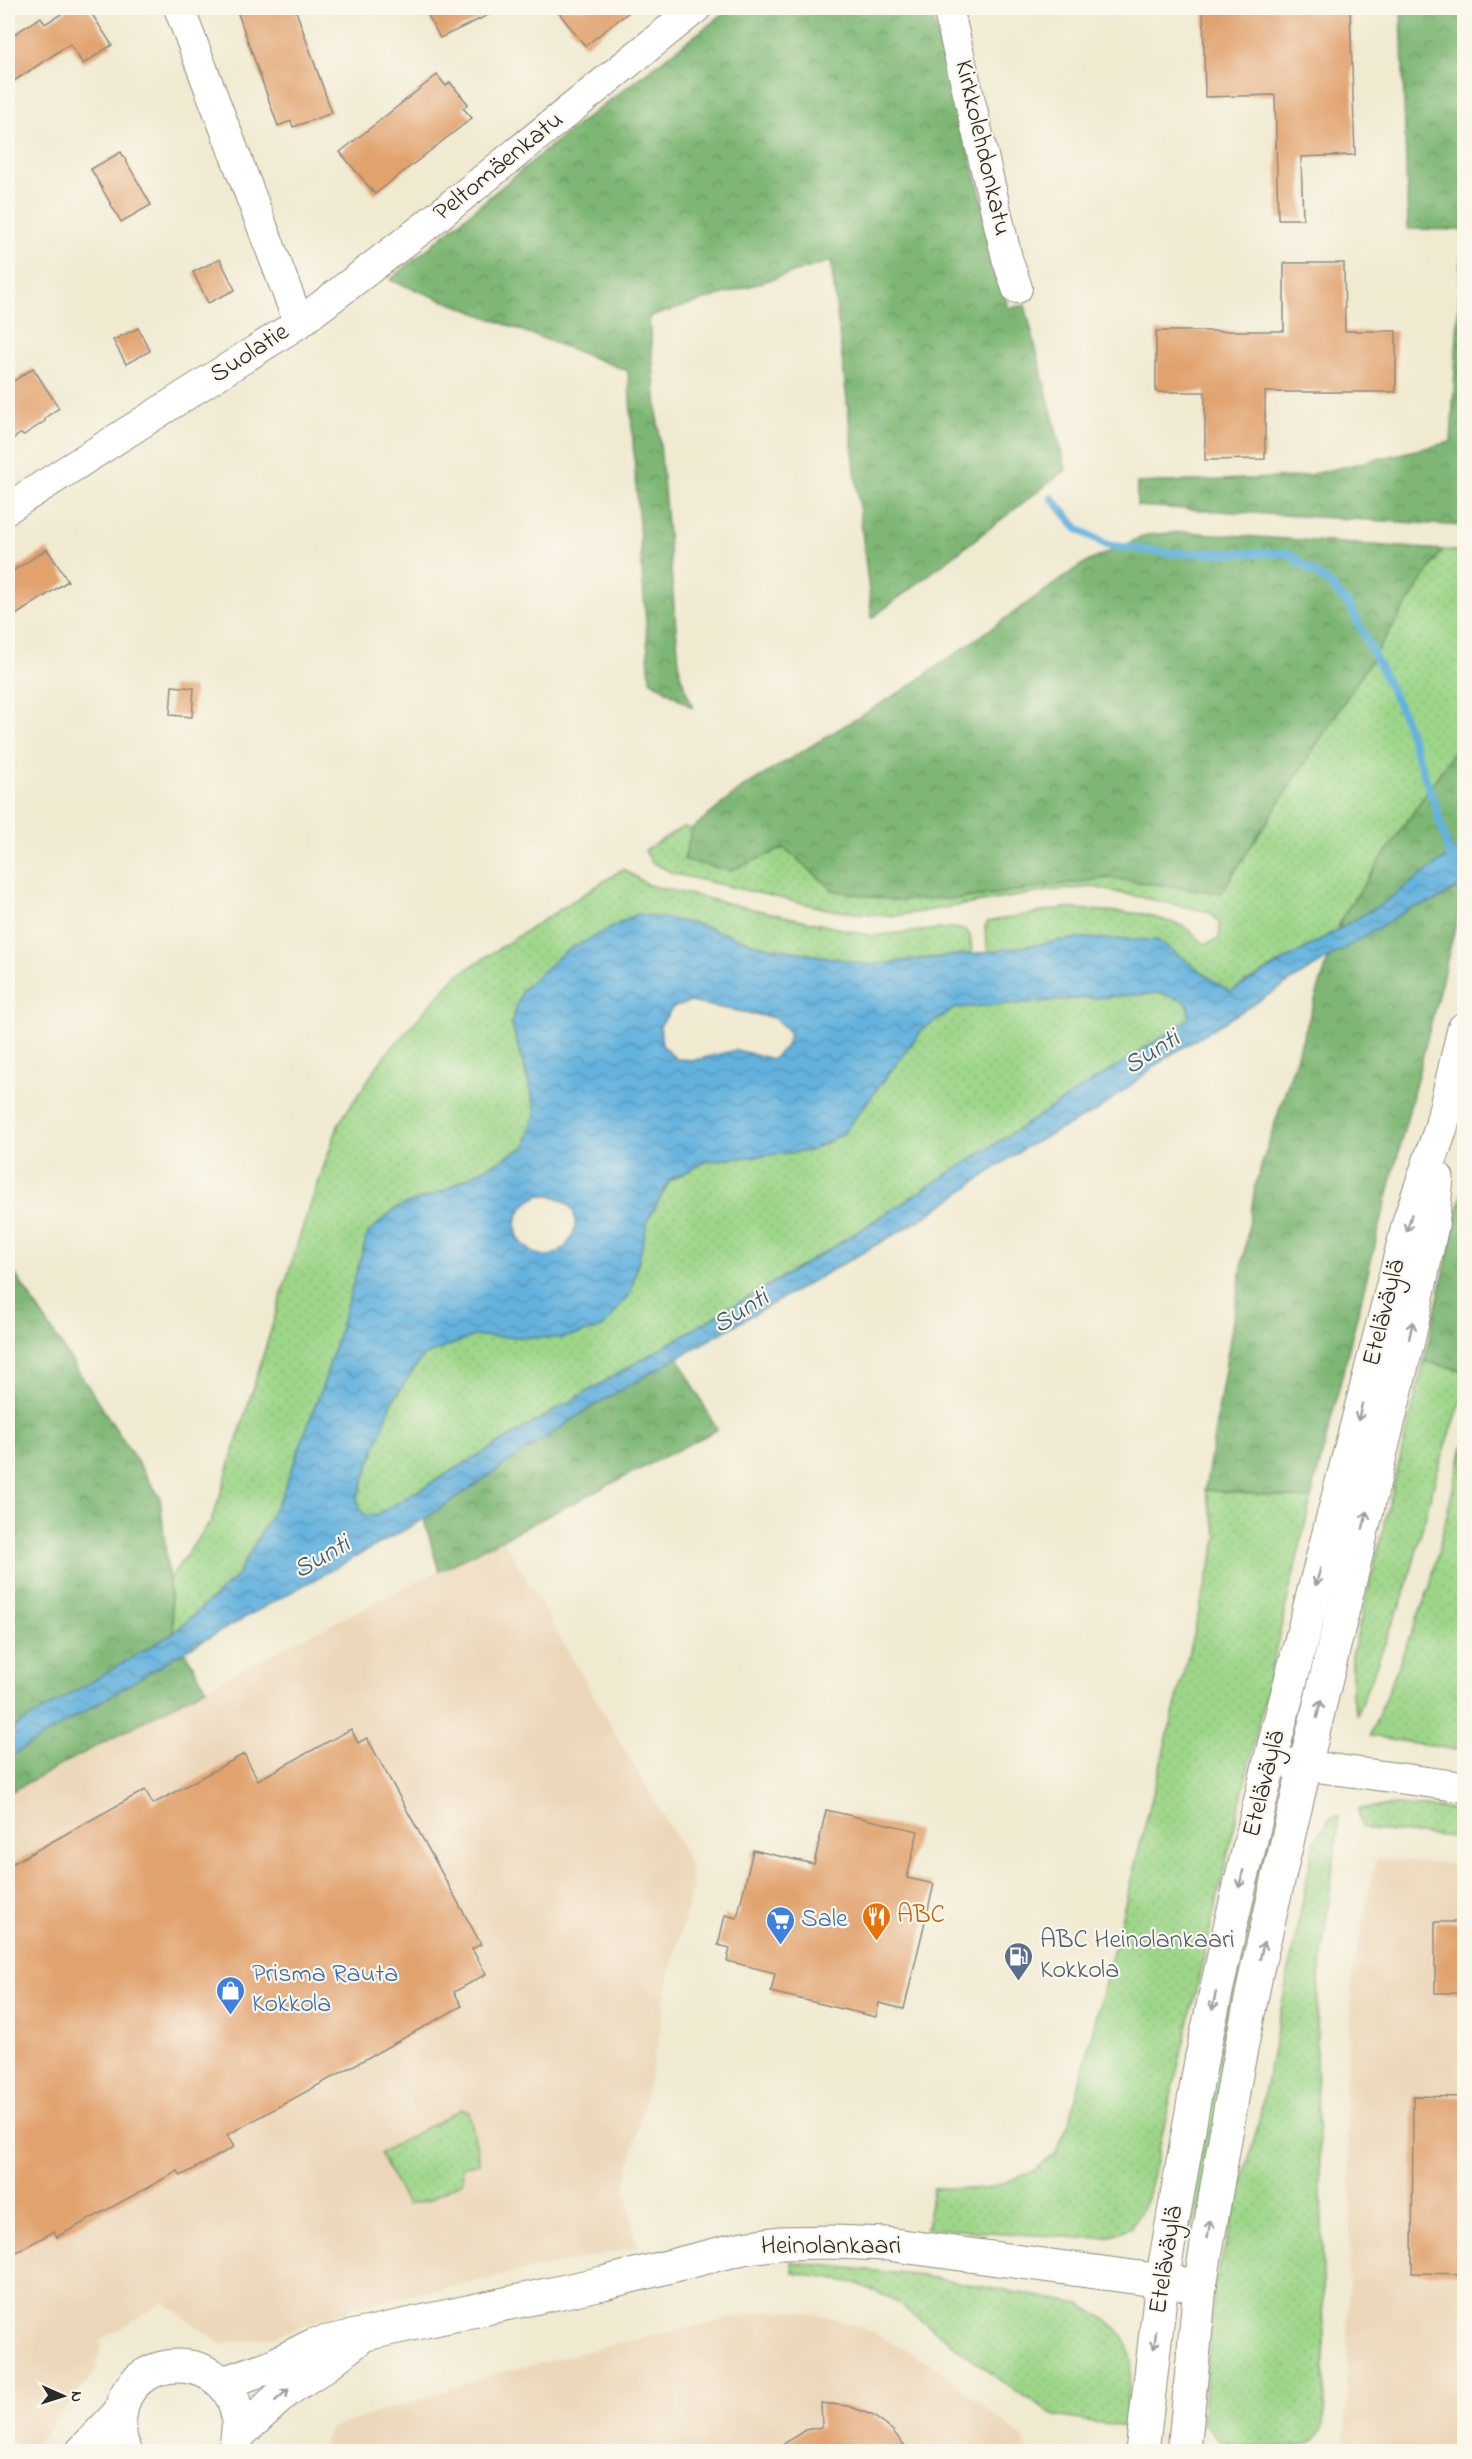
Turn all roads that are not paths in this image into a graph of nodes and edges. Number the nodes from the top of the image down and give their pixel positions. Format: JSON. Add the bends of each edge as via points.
{"nodes":[{"id":1,"x":179,"y":8,"type":"edge"},
{"id":2,"x":696,"y":8,"type":"edge"},
{"id":3,"x":948,"y":8,"type":"edge"},
{"id":4,"x":1017,"y":288,"type":"dead end"},
{"id":5,"x":299,"y":323,"type":"junction"},
{"id":6,"x":8,"y":508,"type":"edge"},
{"id":7,"x":1464,"y":1029,"type":"edge"},
{"id":8,"x":1441,"y":1128,"type":"junction"},
{"id":9,"x":1270,"y":1761,"type":"junction"},
{"id":10,"x":1305,"y":1766,"type":"junction"},
{"id":11,"x":1464,"y":1787,"type":"edge"},
{"id":12,"x":1162,"y":2282,"type":"junction"},
{"id":13,"x":1200,"y":2286,"type":"junction"},
{"id":14,"x":362,"y":2336,"type":"junction"},
{"id":15,"x":223,"y":2383,"type":"junction"},
{"id":16,"x":120,"y":2411,"type":"junction"},
{"id":17,"x":236,"y":2443,"type":"edge"},
{"id":18,"x":82,"y":2451,"type":"edge"},
{"id":19,"x":126,"y":2451,"type":"edge"},
{"id":20,"x":1142,"y":2451,"type":"edge"},
{"id":21,"x":1184,"y":2451,"type":"edge"}],
"edges":[{"from":1,"to":5,"type":"street","name":"Suolatie"},
{"from":2,"to":5,"type":"street","name":"Peltomäenkatu"},
{"from":3,"to":4,"type":"street","name":"Kirkkolehdonkatu"},
{"from":5,"to":6,"type":"street","name":"Suolatie"},
{"from":7,"to":8,"type":"main road","name":"Eteläväylä"},
{"from":8,"to":9,"type":"main road","name":"Eteläväylä","one_way":true,"via":[[1410,1219]]},
{"from":10,"to":8,"type":"main road","name":"Eteläväylä","one_way":true,"via":[[1410,1332],[1432,1225]]},
{"from":9,"to":10,"type":"street"},
{"from":9,"to":12,"type":"main road","name":"Eteläväylä","one_way":true,"via":[[1204,2050]]},
{"from":10,"to":11,"type":"street"},
{"from":13,"to":10,"type":"main road","name":"Eteläväylä","one_way":true,"via":[[1237,2069]]},
{"from":12,"to":13,"type":"main road","name":"Heinolankaari"},
{"from":12,"to":14,"type":"main road","name":"Heinolankaari","via":[[887,2244],[779,2243]]},
{"from":12,"to":20,"type":"main road","name":"Eteläväylä","one_way":true},
{"from":13,"to":21,"type":"main road","name":"Eteläväylä"},
{"from":14,"to":15,"type":"main road","name":"Heinolankaari","via":[[314,2345],[272,2366]]},
{"from":17,"to":14,"type":"main road","name":"Heinolankaari","one_way":true,"via":[[286,2391]]},
{"from":15,"to":16,"type":"main road","via":[[208,2372],[172,2365],[139,2380]]},
{"from":15,"to":17,"type":"main road","via":[[239,2416]]},
{"from":16,"to":18,"type":"main road"},
{"from":16,"to":19,"type":"main road","via":[[119,2429]]}]}
